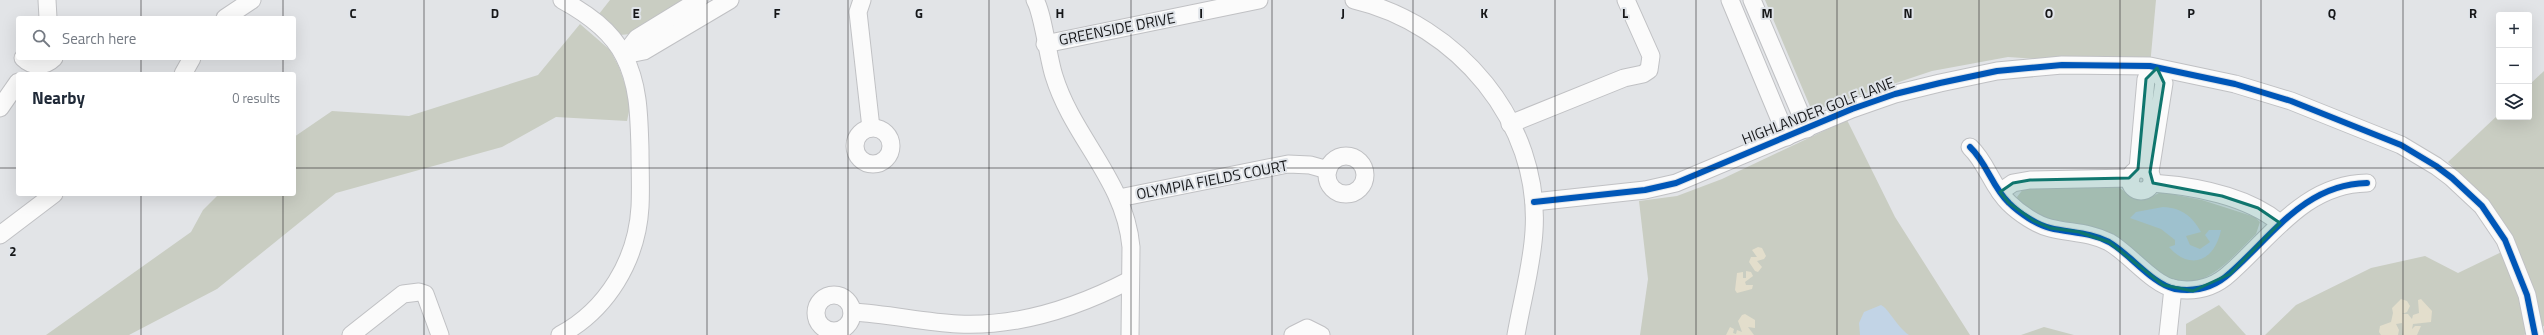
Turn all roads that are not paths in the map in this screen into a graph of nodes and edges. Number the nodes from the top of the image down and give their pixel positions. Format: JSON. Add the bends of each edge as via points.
{"nodes":[{"id":1,"x":47,"y":0,"type":"edge"},
{"id":2,"x":252,"y":0,"type":"edge"},
{"id":3,"x":562,"y":0,"type":"edge"},
{"id":4,"x":699,"y":0,"type":"edge"},
{"id":5,"x":730,"y":0,"type":"edge"},
{"id":6,"x":1035,"y":0,"type":"edge"},
{"id":7,"x":1259,"y":0,"type":"edge"},
{"id":8,"x":1354,"y":0,"type":"edge"},
{"id":9,"x":1626,"y":0,"type":"edge"},
{"id":10,"x":1730,"y":0,"type":"edge"},
{"id":11,"x":1752,"y":0,"type":"edge"},
{"id":12,"x":862,"y":1,"type":"edge"},
{"id":13,"x":48,"y":16,"type":"edge"},
{"id":14,"x":228,"y":16,"type":"edge"},
{"id":15,"x":1045,"y":44,"type":"junction"},
{"id":16,"x":624,"y":55,"type":"junction"},
{"id":17,"x":51,"y":60,"type":"edge"},
{"id":18,"x":191,"y":60,"type":"edge"},
{"id":19,"x":25,"y":65,"type":"edge"},
{"id":20,"x":2157,"y":68,"type":"junction"},
{"id":21,"x":184,"y":72,"type":"edge"},
{"id":22,"x":16,"y":85,"type":"edge"},
{"id":23,"x":0,"y":108,"type":"edge"},
{"id":24,"x":1510,"y":124,"type":"junction"},
{"id":25,"x":871,"y":128,"type":"dead end"},
{"id":26,"x":1807,"y":129,"type":"junction"},
{"id":27,"x":1787,"y":137,"type":"junction"},
{"id":28,"x":1970,"y":147,"type":"dead end"},
{"id":29,"x":1328,"y":170,"type":"dead end"},
{"id":30,"x":2142,"y":175,"type":"junction"},
{"id":31,"x":2367,"y":183,"type":"dead end"},
{"id":32,"x":2000,"y":192,"type":"junction"},
{"id":33,"x":51,"y":196,"type":"edge"},
{"id":34,"x":1119,"y":198,"type":"junction"},
{"id":35,"x":1534,"y":202,"type":"junction"},
{"id":36,"x":2280,"y":223,"type":"junction"},
{"id":37,"x":0,"y":235,"type":"edge"},
{"id":38,"x":1130,"y":280,"type":"junction"},
{"id":39,"x":2173,"y":288,"type":"junction"},
{"id":40,"x":852,"y":312,"type":"dead end"},
{"id":41,"x":569,"y":333,"type":"edge"},
{"id":42,"x":351,"y":335,"type":"edge"},
{"id":43,"x":440,"y":335,"type":"edge"},
{"id":44,"x":1130,"y":335,"type":"edge"},
{"id":45,"x":1293,"y":335,"type":"edge"},
{"id":46,"x":1321,"y":335,"type":"edge"},
{"id":47,"x":1516,"y":335,"type":"edge"},
{"id":48,"x":2168,"y":335,"type":"edge"},
{"id":49,"x":2535,"y":335,"type":"edge"}],
"edges":[{"from":1,"to":13,"type":"street"},
{"from":2,"to":14,"type":"street"},
{"from":3,"to":16,"type":"street","via":[[601,27]]},
{"from":4,"to":16,"type":"street","via":[[638,38]]},
{"from":5,"to":16,"type":"street","via":[[644,52]]},
{"from":6,"to":15,"type":"street"},
{"from":7,"to":15,"type":"street","name":"GREENSIDE DRIVE"},
{"from":8,"to":24,"type":"street","via":[[1408,19],[1459,53],[1484,80]]},
{"from":9,"to":24,"type":"street","via":[[1651,56],[1649,70]]},
{"from":10,"to":27,"type":"street"},
{"from":11,"to":26,"type":"street"},
{"from":12,"to":25,"type":"street","via":[[859,21]]},
{"from":15,"to":34,"type":"street","via":[[1054,78],[1074,123],[1103,165]]},
{"from":16,"to":41,"type":"street","via":[[634,82],[639,111],[640,207],[636,238],[612,290]]},
{"from":17,"to":19,"type":"street","via":[[42,65]]},
{"from":18,"to":21,"type":"street"},
{"from":20,"to":26,"type":"street","name":"HIGHLANDER GOLF LANE","via":[[2062,65],[1976,75],[1888,96]]},
{"from":20,"to":30,"type":"street","via":[[2164,83],[2148,132]]},
{"from":20,"to":49,"type":"street","name":"HIGHLANDER GOLF LANE","via":[[2235,84],[2279,97],[2394,142],[2419,155],[2452,178],[2482,206],[2505,240],[2527,294]]},
{"from":22,"to":23,"type":"street"},
{"from":24,"to":35,"type":"street","via":[[1527,168]]},
{"from":26,"to":27,"type":"street","name":"HIGHLANDER GOLF LANE"},
{"from":27,"to":35,"type":"street","name":"HIGHLANDER GOLF LANE","via":[[1665,186],[1626,193]]},
{"from":28,"to":32,"type":"street","via":[[1984,162]]},
{"from":29,"to":34,"type":"street","name":"OLYMPIA FIELDS COURT","via":[[1310,165],[1288,164]]},
{"from":30,"to":32,"type":"street","via":[[2030,180],[2013,184]]},
{"from":30,"to":36,"type":"street","via":[[2258,208]]},
{"from":31,"to":36,"type":"street","via":[[2353,183],[2327,191],[2302,205]]},
{"from":32,"to":39,"type":"street","via":[[2020,212],[2050,228],[2084,234],[2109,242],[2163,285]]},
{"from":33,"to":37,"type":"street"},
{"from":34,"to":38,"type":"street","via":[[1130,232]]},
{"from":35,"to":47,"type":"street","via":[[1532,248]]},
{"from":36,"to":39,"type":"street","via":[[2230,274],[2216,283],[2192,291]]},
{"from":38,"to":40,"type":"street","via":[[1107,292],[1058,310],[999,321],[960,324]]},
{"from":38,"to":44,"type":"street"},
{"from":39,"to":48,"type":"street"},
{"from":42,"to":43,"type":"street","via":[[403,294],[419,292],[425,294],[430,302]]},
{"from":45,"to":46,"type":"street","via":[[1307,328]]}]}
